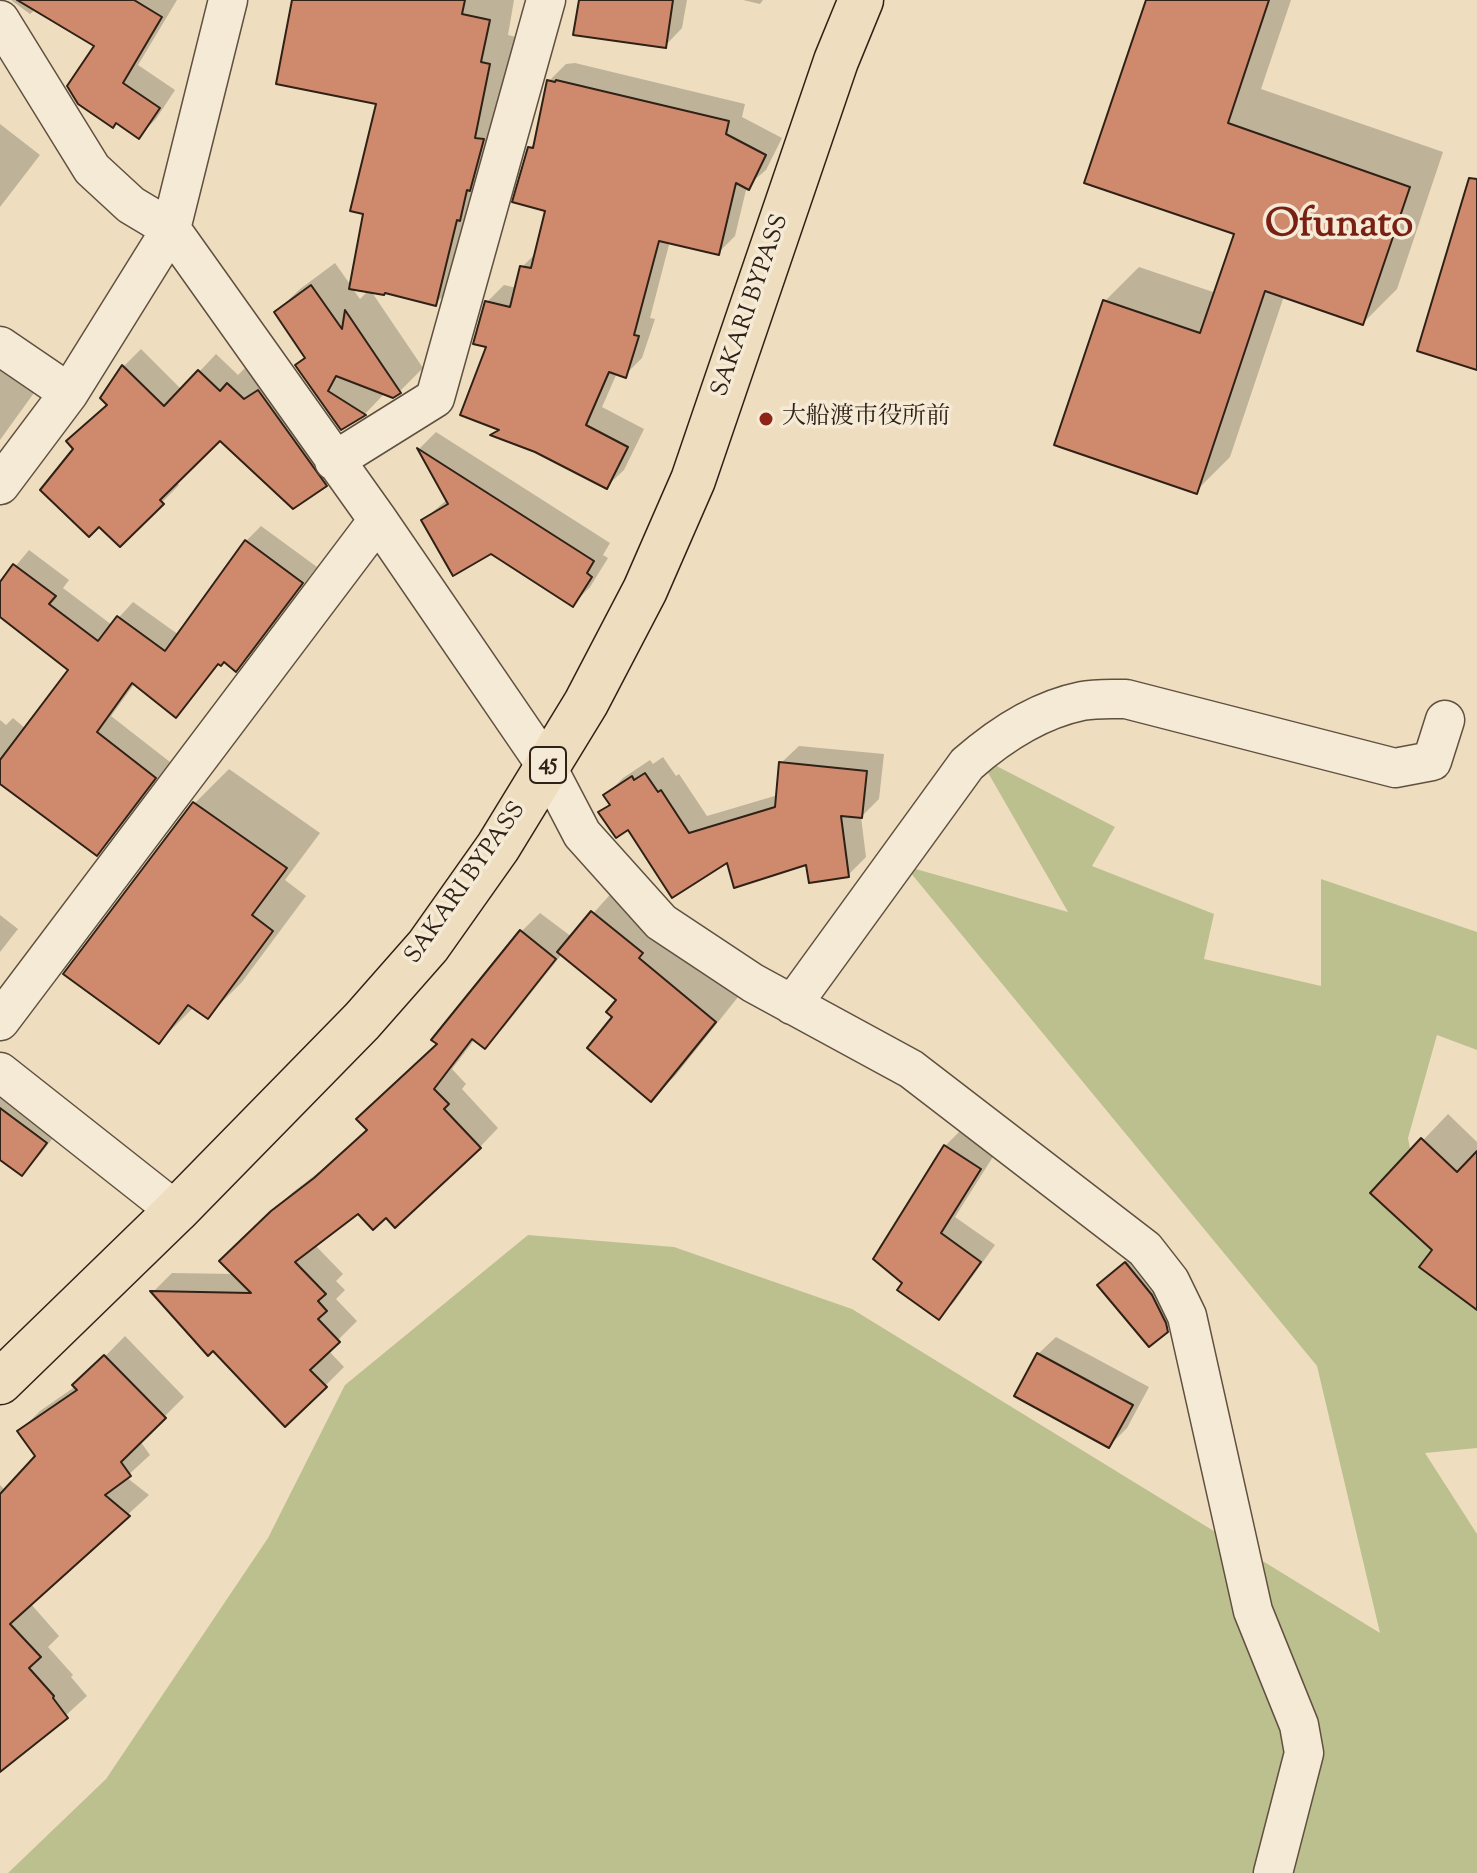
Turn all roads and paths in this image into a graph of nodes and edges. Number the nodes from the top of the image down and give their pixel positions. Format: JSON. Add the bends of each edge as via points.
{"nodes":[{"id":1,"x":228,"y":0,"type":"edge"},
{"id":2,"x":546,"y":0,"type":"edge"},
{"id":3,"x":861,"y":0,"type":"edge"},
{"id":4,"x":0,"y":20,"type":"edge"},
{"id":5,"x":171,"y":229,"type":"junction"},
{"id":6,"x":0,"y":346,"type":"edge"},
{"id":7,"x":69,"y":393,"type":"junction"},
{"id":8,"x":334,"y":461,"type":"junction"},
{"id":9,"x":0,"y":485,"type":"edge"},
{"id":10,"x":378,"y":520,"type":"junction"},
{"id":11,"x":1445,"y":720,"type":"dead end"},
{"id":12,"x":547,"y":767,"type":"junction"},
{"id":13,"x":792,"y":1005,"type":"junction"},
{"id":14,"x":0,"y":1021,"type":"edge"},
{"id":15,"x":0,"y":1072,"type":"edge"},
{"id":16,"x":176,"y":1211,"type":"junction"},
{"id":17,"x":0,"y":1382,"type":"edge"},
{"id":18,"x":1273,"y":1873,"type":"edge"}],
"edges":[{"from":1,"to":5,"type":"street"},
{"from":2,"to":8,"type":"street","via":[[435,398]]},
{"from":3,"to":12,"type":"highway","name":"SAKARI BYPASS","number":"45","via":[[693,480],[645,590]]},
{"from":4,"to":5,"type":"street","via":[[92,169],[131,205]]},
{"from":5,"to":7,"type":"street"},
{"from":5,"to":8,"type":"street"},
{"from":6,"to":7,"type":"street"},
{"from":7,"to":9,"type":"street"},
{"from":8,"to":10,"type":"street"},
{"from":10,"to":12,"type":"street"},
{"from":10,"to":14,"type":"street"},
{"from":11,"to":13,"type":"street","via":[[1432,761],[1395,768],[1126,699],[1083,700],[1036,716],[997,738],[967,764]]},
{"from":12,"to":13,"type":"street","via":[[582,834],[661,922]]},
{"from":12,"to":16,"type":"highway","name":"SAKARI BYPASS","number":"45","via":[[428,946]]},
{"from":13,"to":18,"type":"street","via":[[911,1069],[1145,1249],[1170,1281],[1187,1316],[1253,1611],[1299,1725],[1304,1753]]},
{"from":15,"to":16,"type":"street"},
{"from":16,"to":17,"type":"highway","name":"SAKARI BYPASS","number":"45"}]}
